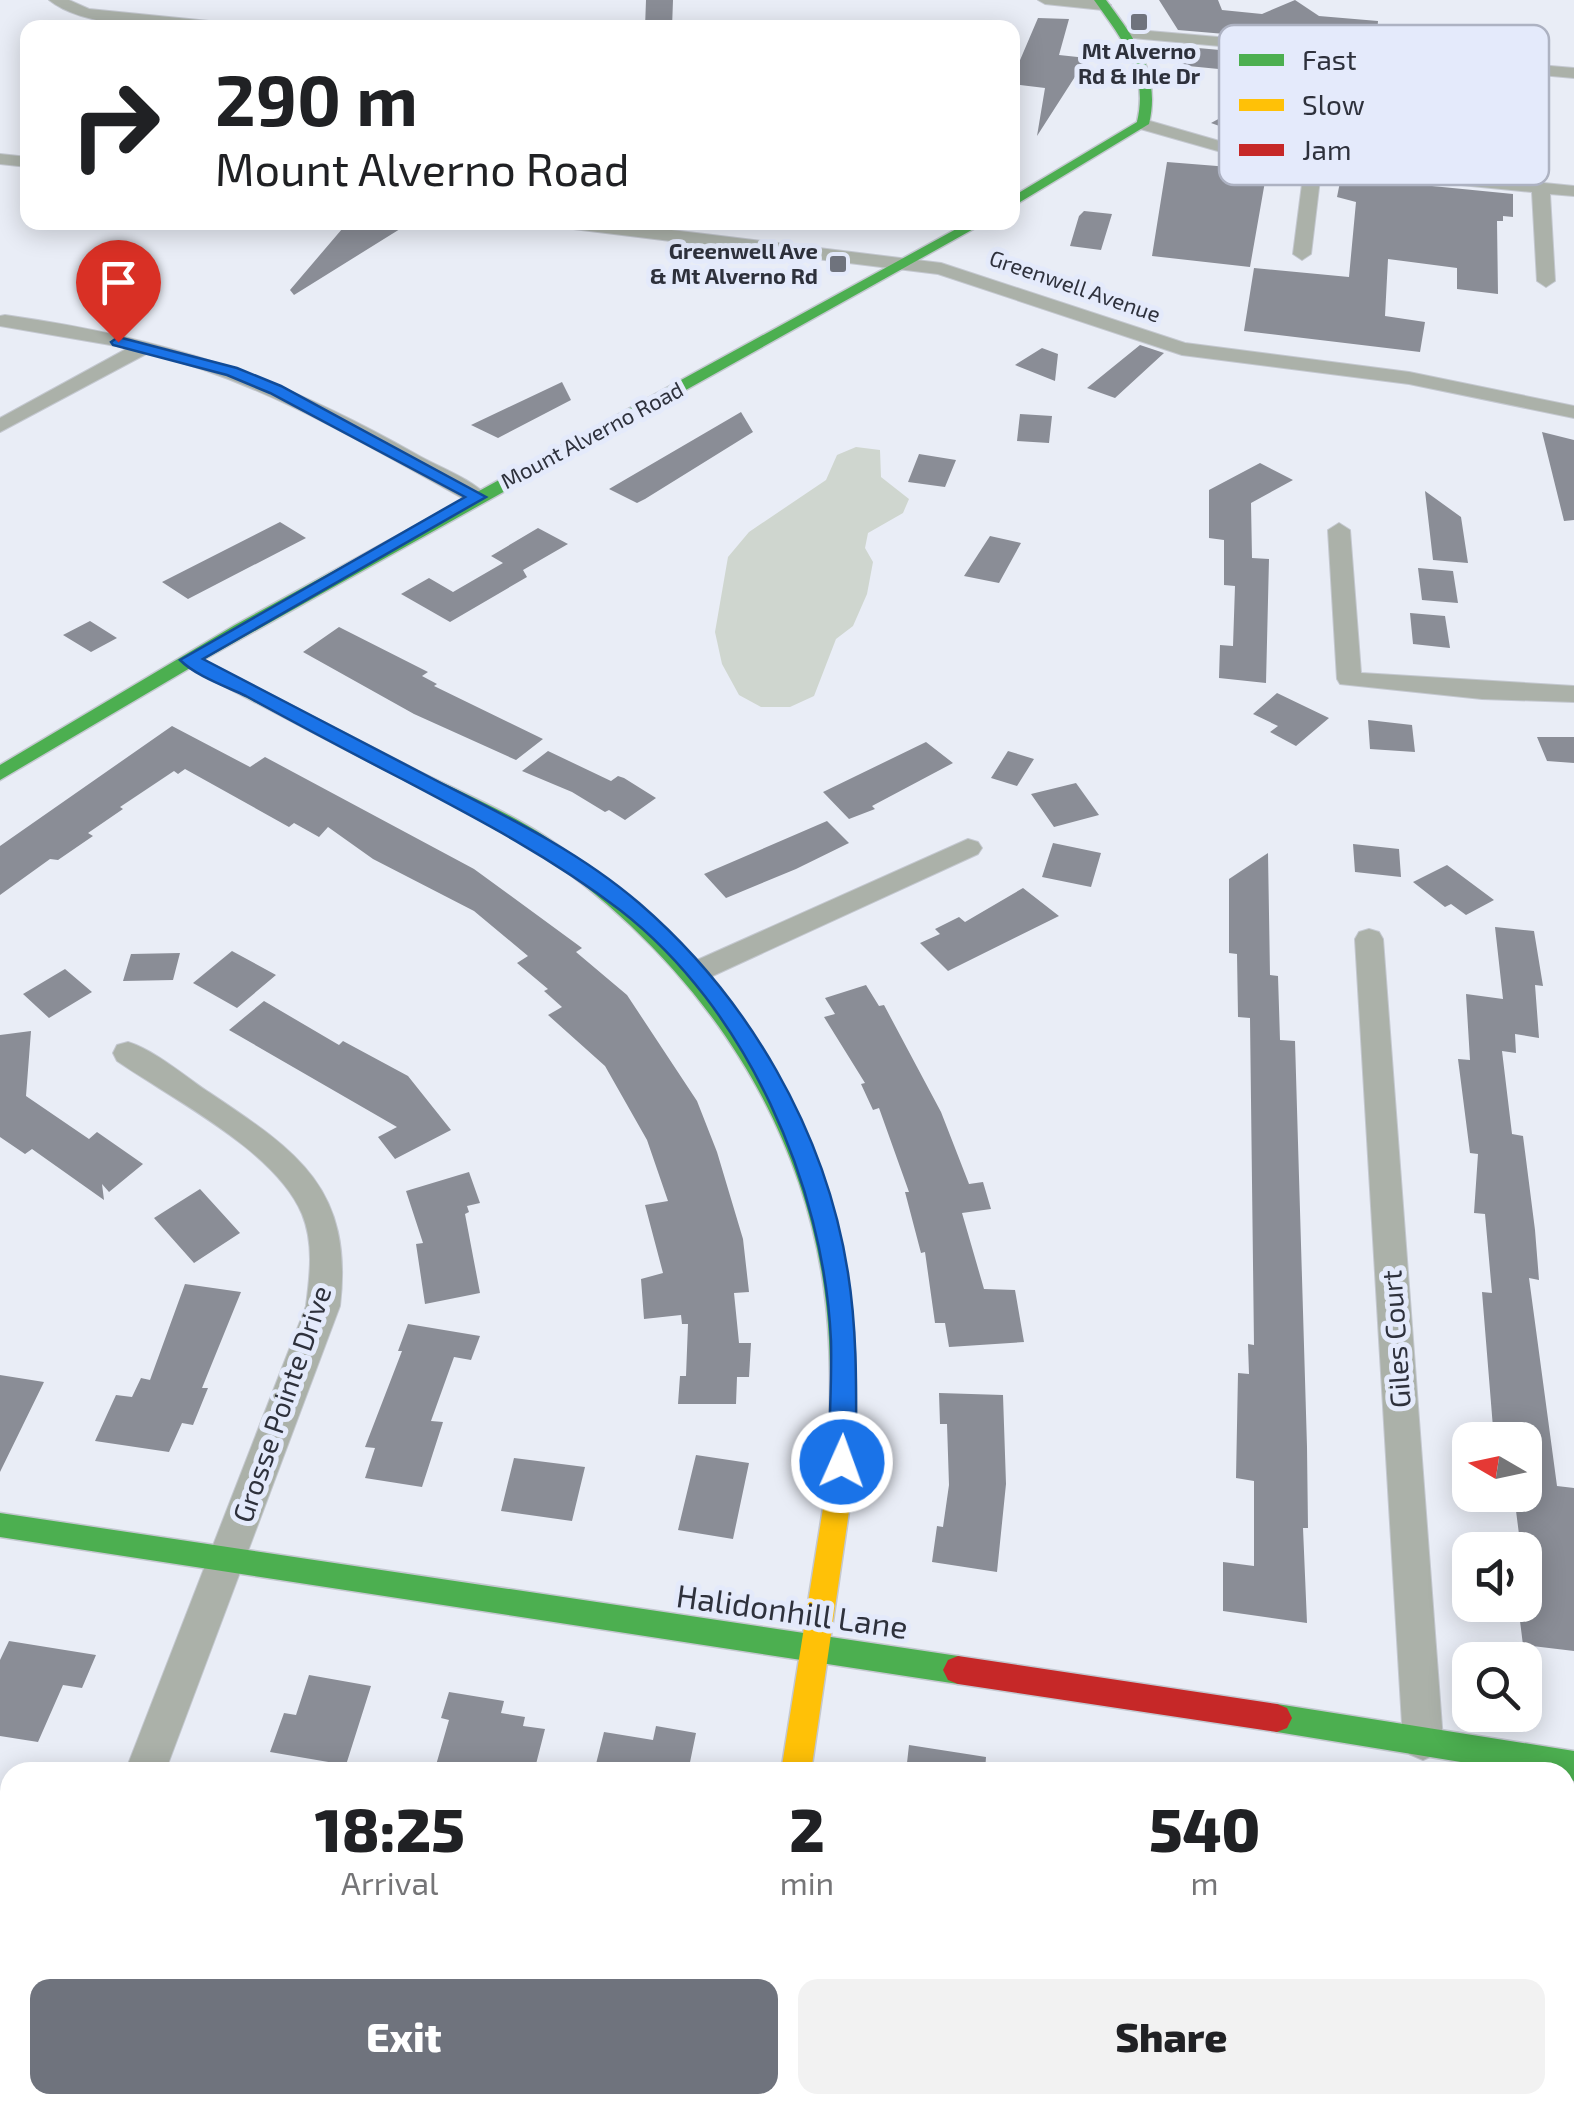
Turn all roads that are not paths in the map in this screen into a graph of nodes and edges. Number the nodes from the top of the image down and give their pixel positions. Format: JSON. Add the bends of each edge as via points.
{"nodes":[{"id":1,"x":56,"y":0,"type":"edge"},
{"id":2,"x":1045,"y":0,"type":"edge"},
{"id":3,"x":1102,"y":3,"type":"edge"},
{"id":4,"x":147,"y":20,"type":"edge"},
{"id":5,"x":1126,"y":34,"type":"junction"},
{"id":6,"x":1219,"y":42,"type":"edge"},
{"id":7,"x":1549,"y":71,"type":"edge"},
{"id":8,"x":1574,"y":73,"type":"edge"},
{"id":9,"x":1142,"y":124,"type":"junction"},
{"id":10,"x":1219,"y":148,"type":"edge"},
{"id":11,"x":1311,"y":185,"type":"edge"},
{"id":12,"x":1511,"y":185,"type":"edge"},
{"id":13,"x":1541,"y":188,"type":"junction"},
{"id":14,"x":1574,"y":191,"type":"edge"},
{"id":15,"x":1020,"y":198,"type":"edge"},
{"id":16,"x":623,"y":230,"type":"edge"},
{"id":17,"x":966,"y":230,"type":"edge"},
{"id":18,"x":1302,"y":254,"type":"dead end"},
{"id":19,"x":906,"y":264,"type":"junction"},
{"id":20,"x":1546,"y":282,"type":"dead end"},
{"id":21,"x":5,"y":321,"type":"dead end"},
{"id":22,"x":143,"y":348,"type":"junction"},
{"id":23,"x":1574,"y":412,"type":"edge"},
{"id":24,"x":0,"y":426,"type":"edge"},
{"id":25,"x":477,"y":497,"type":"junction"},
{"id":26,"x":1339,"y":530,"type":"dead end"},
{"id":27,"x":189,"y":660,"type":"junction"},
{"id":28,"x":1574,"y":694,"type":"edge"},
{"id":29,"x":0,"y":774,"type":"edge"},
{"id":30,"x":968,"y":848,"type":"dead end"},
{"id":31,"x":1369,"y":939,"type":"dead end"},
{"id":32,"x":696,"y":972,"type":"junction"},
{"id":33,"x":128,"y":1054,"type":"dead end"},
{"id":34,"x":0,"y":1526,"type":"edge"},
{"id":35,"x":226,"y":1560,"type":"junction"},
{"id":36,"x":816,"y":1648,"type":"junction"},
{"id":37,"x":1422,"y":1740,"type":"junction"},
{"id":38,"x":149,"y":1762,"type":"edge"},
{"id":39,"x":798,"y":1762,"type":"edge"},
{"id":40,"x":1551,"y":1762,"type":"edge"}],
"edges":[{"from":1,"to":4,"type":"street","via":[[86,14]]},
{"from":2,"to":3,"type":"street"},
{"from":3,"to":5,"type":"street"},
{"from":5,"to":6,"type":"street"},
{"from":5,"to":9,"type":"street","via":[[1152,84]]},
{"from":7,"to":8,"type":"street"},
{"from":9,"to":10,"type":"street"},
{"from":9,"to":15,"type":"street"},
{"from":11,"to":18,"type":"street"},
{"from":12,"to":13,"type":"street"},
{"from":13,"to":14,"type":"street"},
{"from":13,"to":20,"type":"street"},
{"from":16,"to":19,"type":"street","name":"Greenwell Avenue"},
{"from":17,"to":19,"type":"street","name":"Mount Alverno Road"},
{"from":19,"to":23,"type":"street","name":"Greenwell Avenue","via":[[967,275],[1182,349],[1426,380]]},
{"from":19,"to":25,"type":"street","name":"Mount Alverno Road"},
{"from":21,"to":22,"type":"street"},
{"from":22,"to":24,"type":"street"},
{"from":22,"to":25,"type":"street","via":[[276,390]]},
{"from":25,"to":27,"type":"street","name":"Mount Alverno Road"},
{"from":26,"to":28,"type":"street","via":[[1349,679]]},
{"from":27,"to":29,"type":"street","name":"Mount Alverno Road"},
{"from":27,"to":32,"type":"street","via":[[538,842],[631,907]]},
{"from":30,"to":32,"type":"street"},
{"from":31,"to":37,"type":"street","name":"Giles Court"},
{"from":32,"to":36,"type":"street","via":[[768,1076],[795,1132],[835,1270],[844,1340],[844,1446]]},
{"from":33,"to":35,"type":"street","name":"Grosse Pointe Drive","via":[[272,1150],[300,1177],[328,1248],[322,1306]]},
{"from":34,"to":35,"type":"street","name":"Halidonhill Lane"},
{"from":35,"to":36,"type":"street","name":"Halidonhill Lane"},
{"from":35,"to":38,"type":"street","name":"Grosse Pointe Drive"},
{"from":36,"to":37,"type":"street","name":"Halidonhill Lane"},
{"from":36,"to":39,"type":"street"},
{"from":37,"to":40,"type":"street","name":"Halidonhill Lane"}]}
